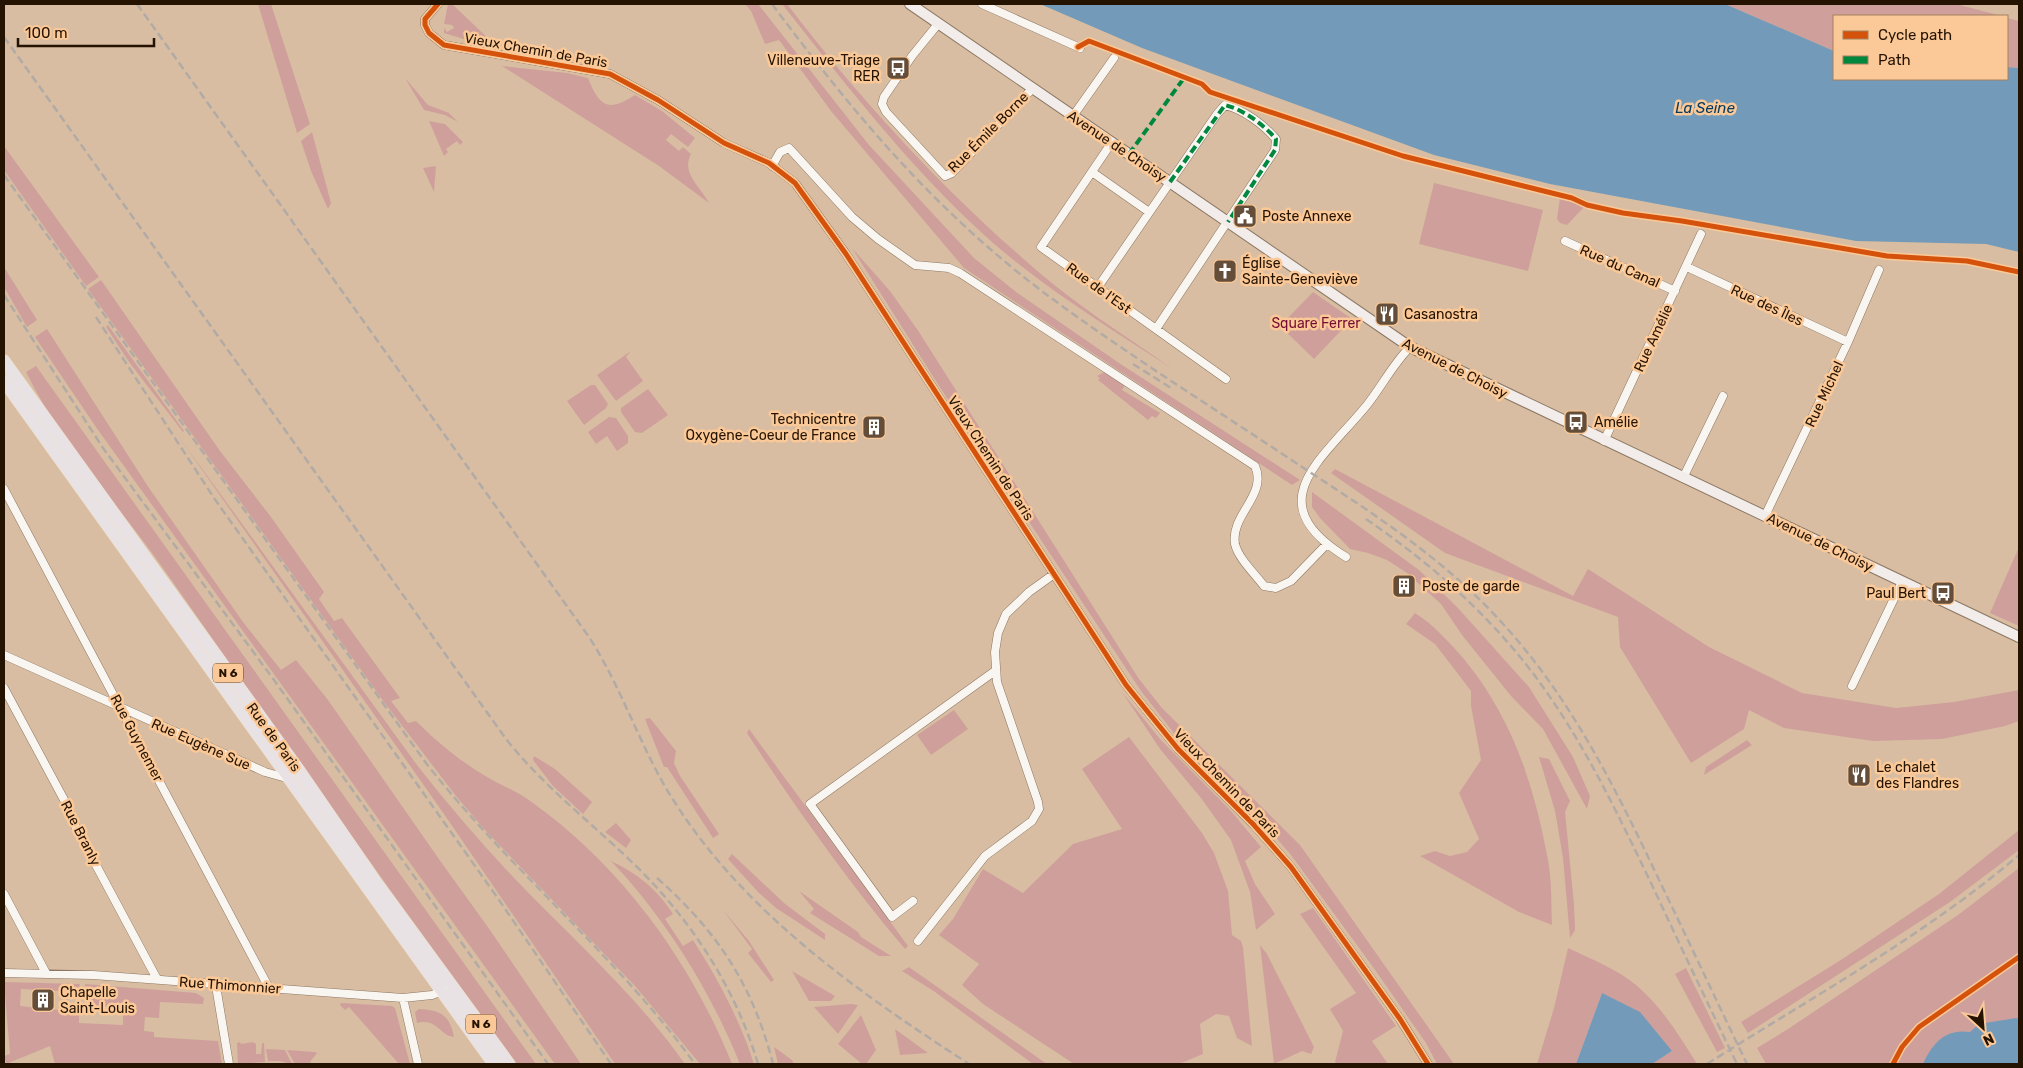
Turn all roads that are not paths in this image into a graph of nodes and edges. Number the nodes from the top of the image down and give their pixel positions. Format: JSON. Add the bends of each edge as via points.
{"nodes":[{"id":1,"x":438,"y":4,"type":"edge"},
{"id":2,"x":910,"y":4,"type":"edge"},
{"id":3,"x":982,"y":4,"type":"edge"},
{"id":4,"x":938,"y":24,"type":"junction"},
{"id":5,"x":1080,"y":48,"type":"dead end"},
{"id":6,"x":1114,"y":58,"type":"dead end"},
{"id":7,"x":1032,"y":89,"type":"junction"},
{"id":8,"x":1073,"y":116,"type":"junction"},
{"id":9,"x":1112,"y":142,"type":"junction"},
{"id":10,"x":772,"y":166,"type":"junction"},
{"id":11,"x":1092,"y":172,"type":"junction"},
{"id":12,"x":1170,"y":182,"type":"junction"},
{"id":13,"x":1149,"y":212,"type":"junction"},
{"id":14,"x":1228,"y":222,"type":"junction"},
{"id":15,"x":1701,"y":234,"type":"dead end"},
{"id":16,"x":1565,"y":241,"type":"dead end"},
{"id":17,"x":1687,"y":267,"type":"junction"},
{"id":18,"x":1879,"y":270,"type":"dead end"},
{"id":19,"x":1098,"y":287,"type":"junction"},
{"id":20,"x":1675,"y":291,"type":"junction"},
{"id":21,"x":1156,"y":329,"type":"junction"},
{"id":22,"x":1848,"y":342,"type":"junction"},
{"id":23,"x":1410,"y":347,"type":"junction"},
{"id":24,"x":4,"y":361,"type":"edge"},
{"id":25,"x":1226,"y":379,"type":"dead end"},
{"id":26,"x":4,"y":381,"type":"edge"},
{"id":27,"x":1723,"y":396,"type":"dead end"},
{"id":28,"x":1604,"y":441,"type":"junction"},
{"id":29,"x":1684,"y":478,"type":"junction"},
{"id":30,"x":4,"y":489,"type":"edge"},
{"id":31,"x":1765,"y":516,"type":"junction"},
{"id":32,"x":1326,"y":545,"type":"junction"},
{"id":33,"x":1346,"y":557,"type":"dead end"},
{"id":34,"x":1054,"y":574,"type":"junction"},
{"id":35,"x":1902,"y":582,"type":"junction"},
{"id":36,"x":2019,"y":637,"type":"edge"},
{"id":37,"x":4,"y":655,"type":"edge"},
{"id":38,"x":995,"y":670,"type":"junction"},
{"id":39,"x":1852,"y":686,"type":"dead end"},
{"id":40,"x":4,"y":688,"type":"edge"},
{"id":41,"x":121,"y":708,"type":"junction"},
{"id":42,"x":291,"y":779,"type":"junction"},
{"id":43,"x":4,"y":894,"type":"edge"},
{"id":44,"x":913,"y":901,"type":"dead end"},
{"id":45,"x":918,"y":941,"type":"dead end"},
{"id":46,"x":4,"y":973,"type":"edge"},
{"id":47,"x":46,"y":973,"type":"junction"},
{"id":48,"x":157,"y":980,"type":"junction"},
{"id":49,"x":452,"y":984,"type":"junction"},
{"id":50,"x":216,"y":986,"type":"junction"},
{"id":51,"x":268,"y":988,"type":"junction"},
{"id":52,"x":441,"y":992,"type":"junction"},
{"id":53,"x":403,"y":998,"type":"junction"},
{"id":54,"x":229,"y":1064,"type":"edge"},
{"id":55,"x":418,"y":1064,"type":"edge"},
{"id":56,"x":494,"y":1064,"type":"edge"},
{"id":57,"x":509,"y":1064,"type":"edge"},
{"id":58,"x":1428,"y":1064,"type":"edge"}],
"edges":[{"from":1,"to":10,"type":"street","name":"Vieux Chemin de Paris","via":[[425,19],[425,25],[429,33],[444,45],[610,74],[658,100],[708,134]]},
{"from":2,"to":4,"type":"main road","name":"Avenue de Choisy"},
{"from":3,"to":5,"type":"street"},
{"from":4,"to":7,"type":"main road","name":"Avenue de Choisy"},
{"from":4,"to":7,"type":"street","name":"Rue Émile Borne","via":[[912,56],[882,104],[945,176],[952,173]]},
{"from":6,"to":8,"type":"street"},
{"from":7,"to":8,"type":"main road","name":"Avenue de Choisy"},
{"from":8,"to":9,"type":"main road","name":"Avenue de Choisy"},
{"from":9,"to":11,"type":"street"},
{"from":9,"to":12,"type":"main road","name":"Avenue de Choisy"},
{"from":10,"to":32,"type":"street","via":[[780,152],[789,148],[852,217],[915,265],[949,268],[960,273],[1255,466],[1258,482],[1236,528],[1235,542],[1264,586],[1276,588],[1292,580]]},
{"from":10,"to":34,"type":"street","name":"Vieux Chemin de Paris","via":[[795,183],[814,209]]},
{"from":11,"to":13,"type":"street"},
{"from":11,"to":19,"type":"street","name":"Rue de l'Est","via":[[1041,247]]},
{"from":12,"to":13,"type":"street"},
{"from":12,"to":14,"type":"main road","name":"Avenue de Choisy"},
{"from":12,"to":14,"type":"street","via":[[1225,105],[1238,108],[1276,139],[1275,150]]},
{"from":13,"to":19,"type":"street"},
{"from":14,"to":21,"type":"street"},
{"from":14,"to":23,"type":"main road","name":"Avenue de Choisy"},
{"from":15,"to":17,"type":"street","name":"Rue Amélie"},
{"from":16,"to":20,"type":"street","name":"Rue du Canal"},
{"from":17,"to":20,"type":"street","name":"Rue Amélie"},
{"from":17,"to":22,"type":"street","name":"Rue des Îles"},
{"from":18,"to":22,"type":"street","name":"Rue Michel"},
{"from":19,"to":21,"type":"street","name":"Rue de l'Est"},
{"from":20,"to":28,"type":"street","name":"Rue Amélie"},
{"from":21,"to":25,"type":"street","name":"Rue de l'Est"},
{"from":22,"to":31,"type":"street","name":"Rue Michel"},
{"from":23,"to":28,"type":"main road","name":"Avenue de Choisy"},
{"from":23,"to":32,"type":"street","via":[[1366,406],[1318,461],[1304,484],[1301,497],[1303,512],[1309,527]]},
{"from":24,"to":49,"type":"main road","name":"Rue de Paris","number":"N 6"},
{"from":26,"to":42,"type":"main road","name":"Rue de Paris","number":"N 6"},
{"from":27,"to":29,"type":"street"},
{"from":28,"to":29,"type":"main road","name":"Avenue de Choisy"},
{"from":29,"to":31,"type":"main road","name":"Avenue de Choisy"},
{"from":30,"to":41,"type":"street","name":"Rue Guynemer"},
{"from":31,"to":35,"type":"main road","name":"Avenue de Choisy"},
{"from":32,"to":33,"type":"street"},
{"from":34,"to":38,"type":"street","via":[[1006,614],[996,642]]},
{"from":34,"to":58,"type":"street","name":"Vieux Chemin de Paris","via":[[1150,717],[1291,867]]},
{"from":35,"to":36,"type":"main road","name":"Avenue de Choisy"},
{"from":35,"to":39,"type":"street"},
{"from":37,"to":41,"type":"street","name":"Rue Eugène Sue"},
{"from":38,"to":44,"type":"street","via":[[810,804],[892,917]]},
{"from":38,"to":45,"type":"street","via":[[1039,809],[1032,821],[978,862]]},
{"from":40,"to":48,"type":"street","name":"Rue Branly"},
{"from":41,"to":42,"type":"street","name":"Rue Eugène Sue","via":[[265,772]]},
{"from":41,"to":51,"type":"street","name":"Rue Guynemer"},
{"from":42,"to":52,"type":"main road","name":"Rue de Paris","number":"N 6"},
{"from":43,"to":47,"type":"street"},
{"from":46,"to":47,"type":"street","name":"Rue Thimonnier"},
{"from":47,"to":48,"type":"street","name":"Rue Thimonnier"},
{"from":48,"to":50,"type":"street","name":"Rue Thimonnier"},
{"from":49,"to":52,"type":"street","name":"Rue Thimonnier"},
{"from":49,"to":57,"type":"main road","name":"Rue de Paris","number":"N 6"},
{"from":50,"to":51,"type":"street","name":"Rue Thimonnier"},
{"from":50,"to":54,"type":"street"},
{"from":51,"to":53,"type":"street","name":"Rue Thimonnier"},
{"from":52,"to":53,"type":"street","name":"Rue Thimonnier"},
{"from":52,"to":56,"type":"main road","name":"Rue de Paris","number":"N 6"},
{"from":53,"to":55,"type":"street"}]}
